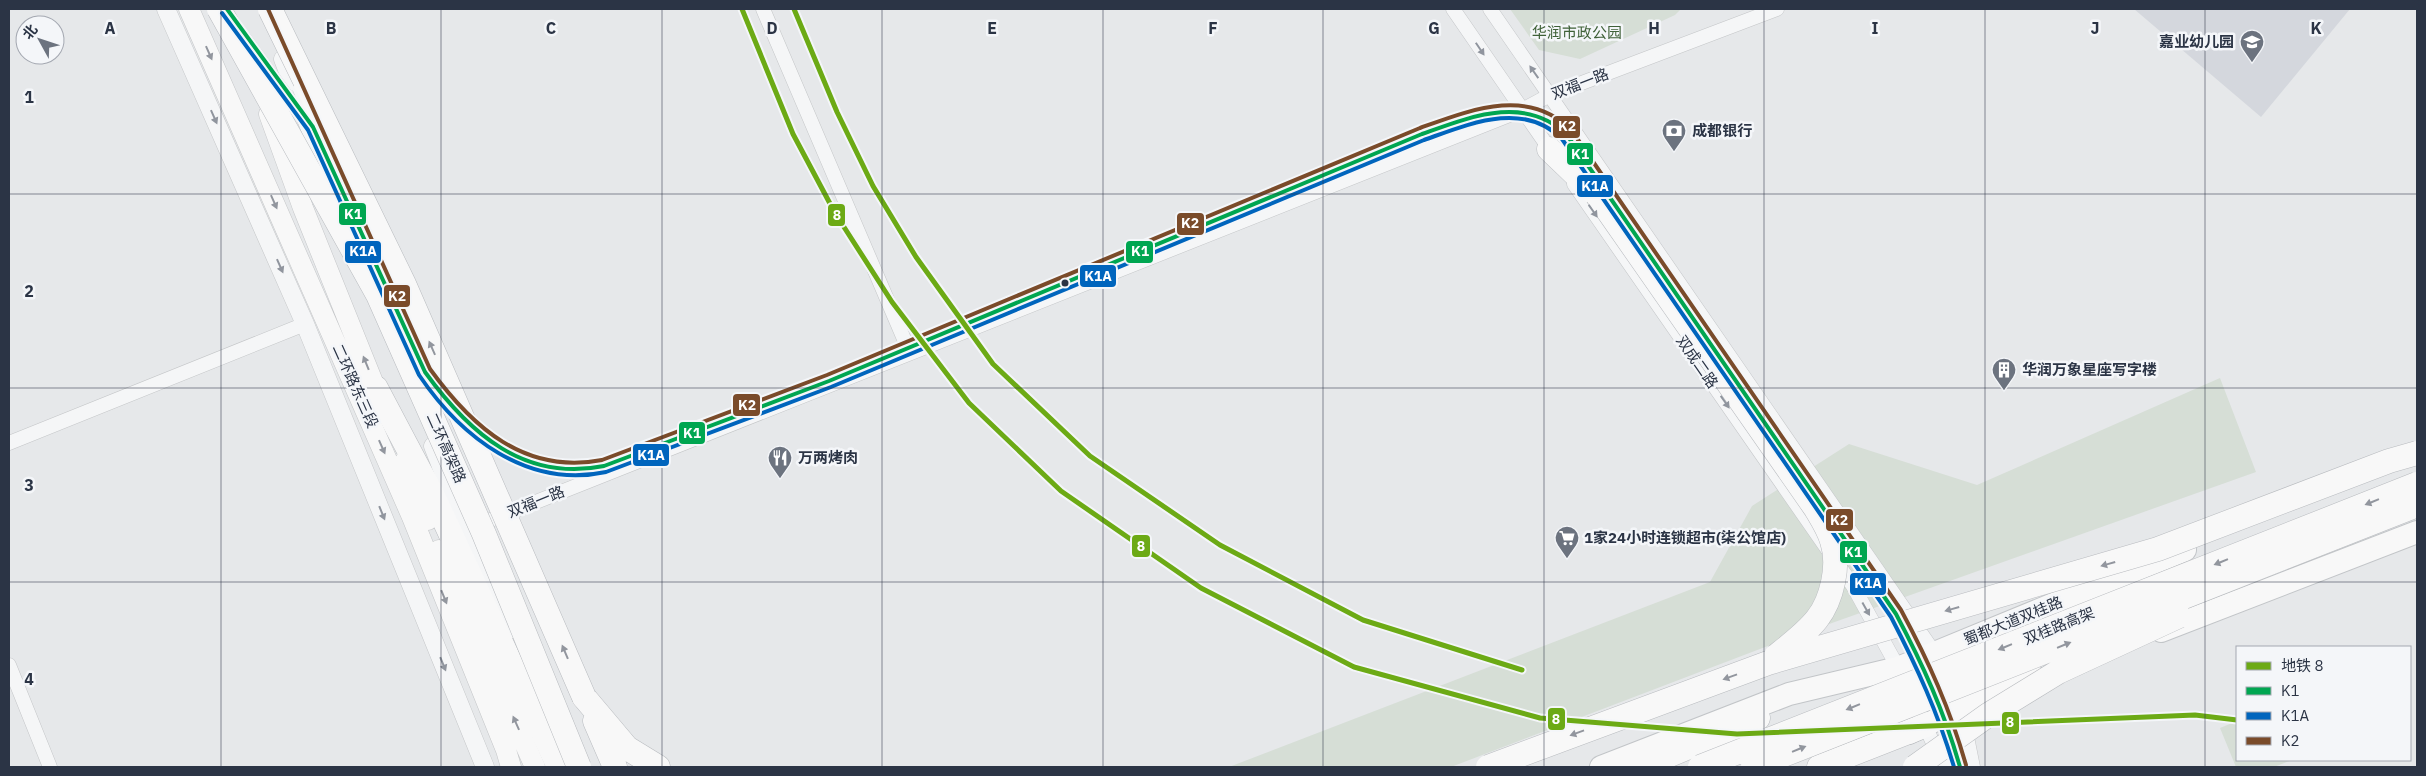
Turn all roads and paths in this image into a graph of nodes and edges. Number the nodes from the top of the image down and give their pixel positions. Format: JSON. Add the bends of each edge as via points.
{"nodes":[{"id":1,"x":166,"y":9,"type":"edge"},
{"id":2,"x":189,"y":9,"type":"edge"},
{"id":3,"x":219,"y":9,"type":"edge"},
{"id":4,"x":229,"y":9,"type":"edge"},
{"id":5,"x":262,"y":9,"type":"edge"},
{"id":6,"x":270,"y":9,"type":"edge"},
{"id":7,"x":763,"y":9,"type":"edge"},
{"id":8,"x":1453,"y":9,"type":"edge"},
{"id":9,"x":1490,"y":9,"type":"edge"},
{"id":10,"x":1777,"y":9,"type":"edge"},
{"id":11,"x":1550,"y":95,"type":"junction"},
{"id":12,"x":1522,"y":110,"type":"junction"},
{"id":13,"x":313,"y":127,"type":"junction"},
{"id":14,"x":1549,"y":149,"type":"junction"},
{"id":15,"x":305,"y":324,"type":"junction"},
{"id":16,"x":910,"y":353,"type":"junction"},
{"id":17,"x":376,"y":388,"type":"junction"},
{"id":18,"x":9,"y":443,"type":"edge"},
{"id":19,"x":2417,"y":454,"type":"edge"},
{"id":20,"x":2417,"y":484,"type":"edge"},
{"id":21,"x":2417,"y":505,"type":"edge"},
{"id":22,"x":2417,"y":519,"type":"edge"},
{"id":23,"x":466,"y":530,"type":"junction"},
{"id":24,"x":2417,"y":532,"type":"edge"},
{"id":25,"x":1936,"y":653,"type":"junction"},
{"id":26,"x":1768,"y":663,"type":"junction"},
{"id":27,"x":9,"y":664,"type":"edge"},
{"id":28,"x":1898,"y":668,"type":"junction"},
{"id":29,"x":584,"y":697,"type":"junction"},
{"id":30,"x":1961,"y":708,"type":"junction"},
{"id":31,"x":1758,"y":718,"type":"joint"},
{"id":32,"x":1926,"y":725,"type":"junction"},
{"id":33,"x":50,"y":767,"type":"edge"},
{"id":34,"x":485,"y":767,"type":"edge"},
{"id":35,"x":511,"y":767,"type":"edge"},
{"id":36,"x":535,"y":767,"type":"edge"},
{"id":37,"x":559,"y":767,"type":"edge"},
{"id":38,"x":578,"y":767,"type":"edge"},
{"id":39,"x":615,"y":767,"type":"edge"},
{"id":40,"x":658,"y":767,"type":"edge"},
{"id":41,"x":1488,"y":767,"type":"edge"},
{"id":42,"x":1602,"y":767,"type":"edge"},
{"id":43,"x":1641,"y":767,"type":"edge"},
{"id":44,"x":1700,"y":767,"type":"edge"},
{"id":45,"x":1753,"y":767,"type":"edge"},
{"id":46,"x":1819,"y":767,"type":"edge"},
{"id":47,"x":1841,"y":767,"type":"edge"},
{"id":48,"x":1915,"y":767,"type":"edge"},
{"id":49,"x":1944,"y":767,"type":"edge"},
{"id":50,"x":1960,"y":767,"type":"edge"},
{"id":51,"x":1973,"y":767,"type":"edge"}],
"edges":[{"from":1,"to":15,"type":"street","one_way":true},
{"from":2,"to":35,"type":"main road","name":"二环路东三段","one_way":true,"via":[[412,517]]},
{"from":3,"to":38,"type":"highway","name":"二环高架路","bridge":true,"via":[[378,295],[469,500]]},
{"from":4,"to":13,"type":"lane","bridge":true},
{"from":17,"to":4,"type":"main road","name":"二环路东三段","one_way":true,"bridge":true,"via":[[303,208]]},
{"from":5,"to":13,"type":"lane","bridge":true},
{"from":5,"to":23,"type":"street"},
{"from":29,"to":6,"type":"highway","name":"二环高架路","one_way":true,"bridge":true,"via":[[404,284]]},
{"from":7,"to":16,"type":"street"},
{"from":8,"to":12,"type":"street","name":"双成二路","one_way":true},
{"from":11,"to":9,"type":"street","name":"双成二路","one_way":true},
{"from":10,"to":11,"type":"street","name":"双福一路"},
{"from":11,"to":12,"type":"street","name":"双福一路"},
{"from":11,"to":25,"type":"street","name":"双成二路"},
{"from":12,"to":14,"type":"street","name":"双成二路"},
{"from":12,"to":16,"type":"street","name":"双福一路"},
{"from":13,"to":50,"type":"lane","bridge":true,"via":[[425,372],[437,390],[458,416],[506,453],[529,462],[572,470],[604,466],[829,381],[1422,134],[1482,115],[1514,112],[1545,117],[1567,135],[1896,614],[1926,670],[1947,721]]},
{"from":14,"to":26,"type":"highway","bridge":true,"via":[[1597,195],[1816,510],[1833,541],[1835,561],[1824,607],[1817,619]]},
{"from":14,"to":28,"type":"street","name":"双成二路","one_way":true,"via":[[1852,586]]},
{"from":15,"to":18,"type":"street"},
{"from":15,"to":34,"type":"street","one_way":true},
{"from":16,"to":23,"type":"street","name":"双福一路"},
{"from":36,"to":17,"type":"main road","name":"二环路东三段","one_way":true,"via":[[440,552]]},
{"from":17,"to":37,"type":"highway","via":[[432,494]]},
{"from":19,"to":25,"type":"main road","name":"蜀都大道双桂路"},
{"from":19,"to":26,"type":"highway","one_way":true,"bridge":true,"via":[[2390,461],[2158,549]]},
{"from":20,"to":44,"type":"highway","name":"双桂路高架","one_way":true,"bridge":true},
{"from":45,"to":21,"type":"highway","name":"双桂路高架","one_way":true,"bridge":true},
{"from":22,"to":48,"type":"highway","bridge":true,"via":[[2127,638],[2058,672],[1988,715]]},
{"from":23,"to":38,"type":"street","via":[[546,710]]},
{"from":24,"to":30,"type":"main road"},
{"from":25,"to":28,"type":"main road","name":"蜀都大道双桂路"},
{"from":25,"to":30,"type":"street","name":"双成二路"},
{"from":26,"to":41,"type":"highway","one_way":true,"bridge":true},
{"from":27,"to":33,"type":"street"},
{"from":28,"to":31,"type":"main road"},
{"from":28,"to":32,"type":"street","name":"双成二路"},
{"from":28,"to":42,"type":"main road","name":"蜀都大道双桂路","via":[[1789,694]]},
{"from":29,"to":39,"type":"highway","name":"二环高架路"},
{"from":29,"to":40,"type":"highway","via":[[627,748]]},
{"from":30,"to":32,"type":"main road"},
{"from":30,"to":51,"type":"street","name":"双成二路"},
{"from":31,"to":43,"type":"highway"},
{"from":32,"to":46,"type":"highway"},
{"from":32,"to":47,"type":"main road"},
{"from":32,"to":49,"type":"street","name":"双成二路"}]}
